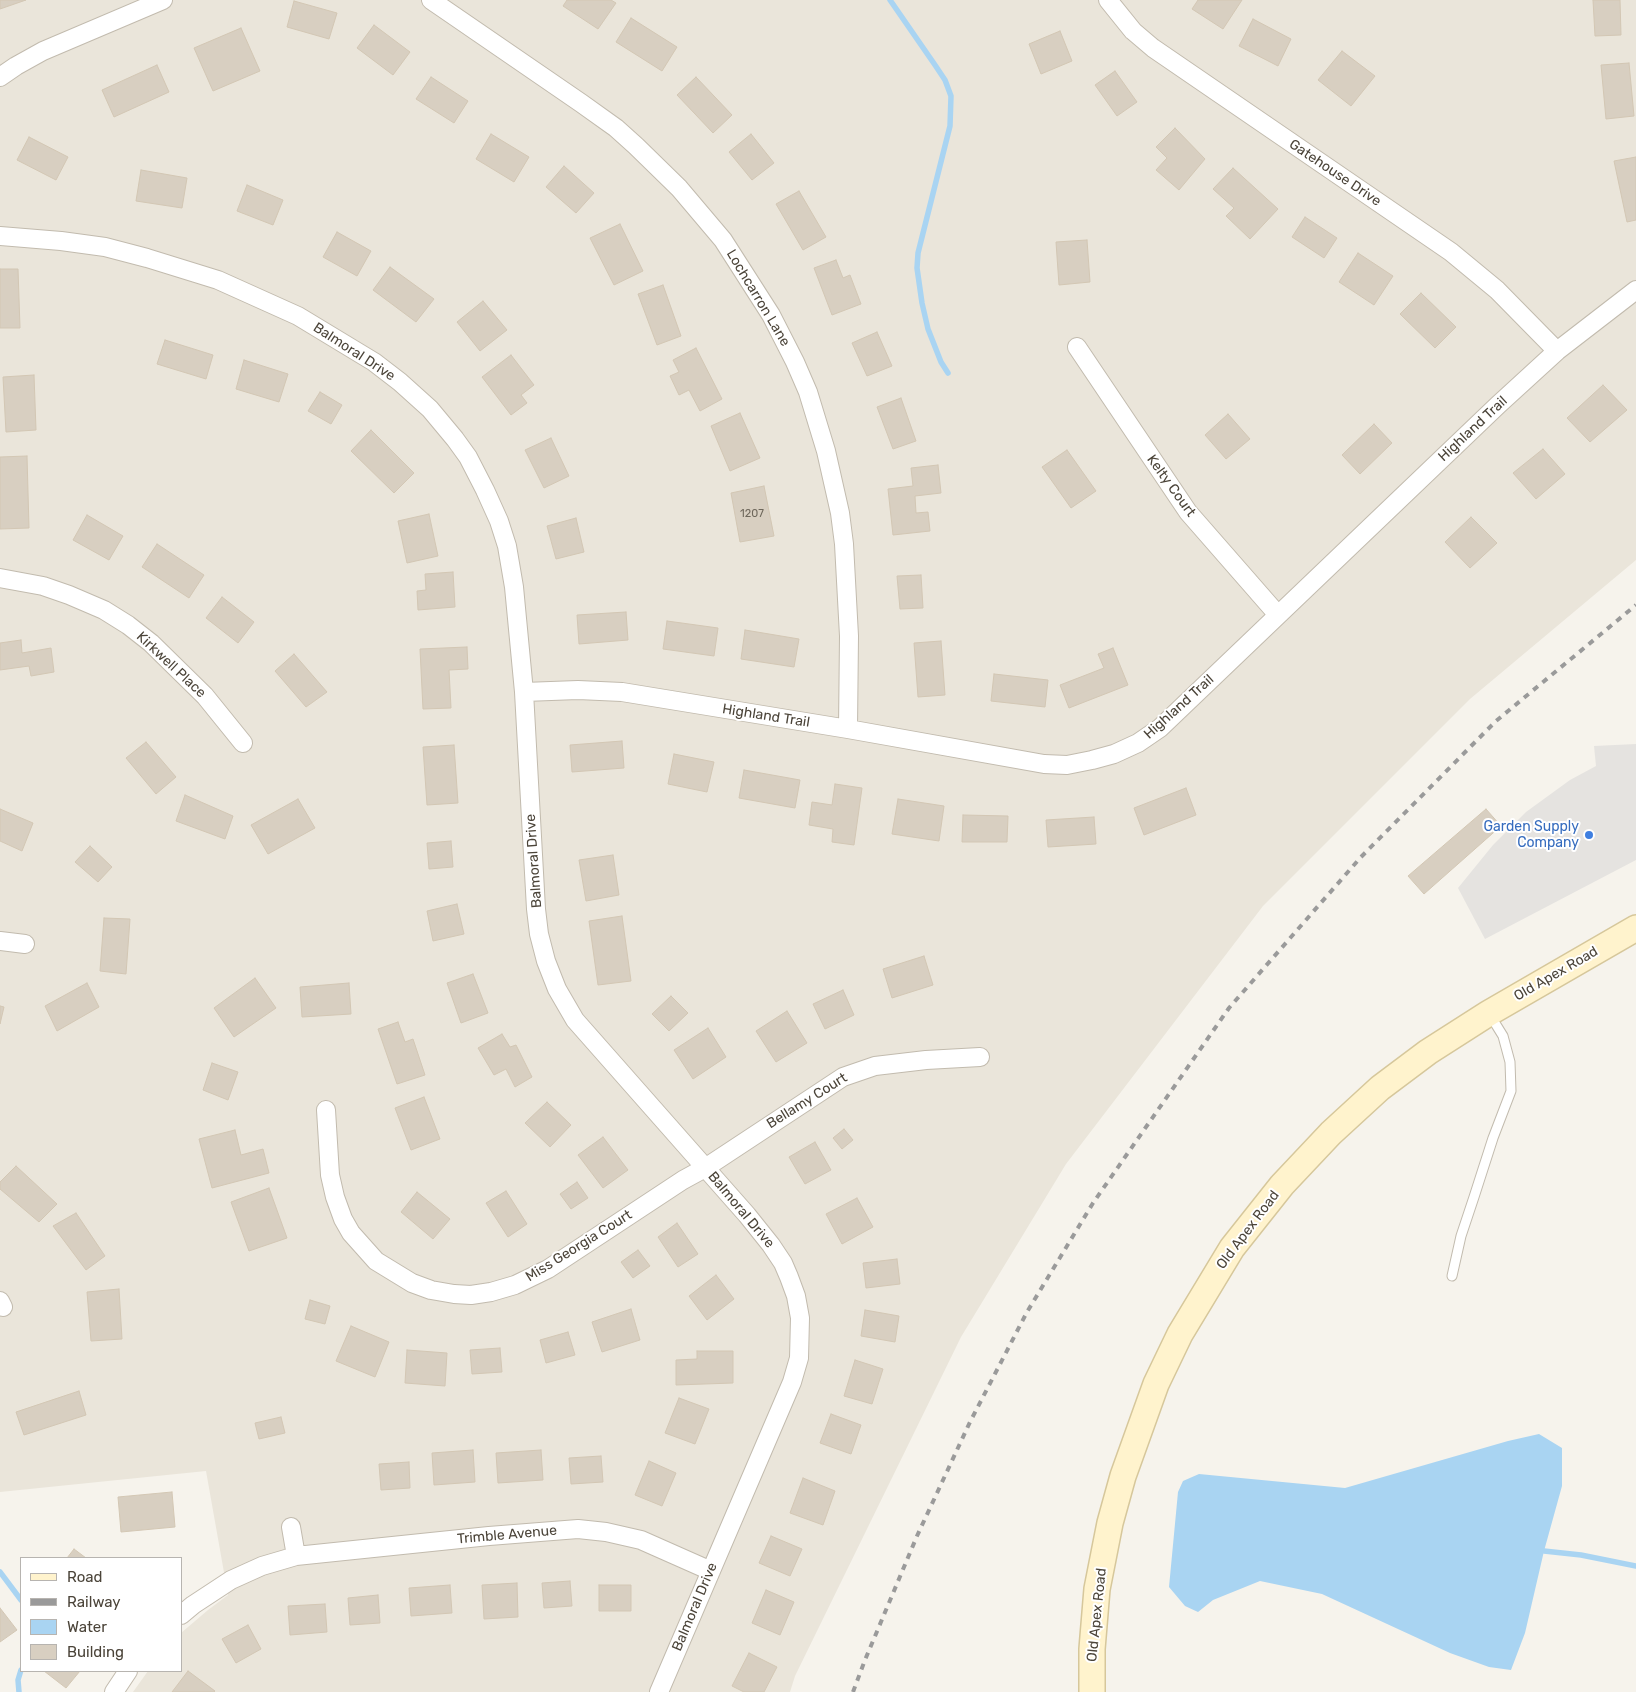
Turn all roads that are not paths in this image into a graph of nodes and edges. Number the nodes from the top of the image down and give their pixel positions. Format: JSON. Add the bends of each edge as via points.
{"nodes":[{"id":1,"x":163,"y":0,"type":"edge"},
{"id":2,"x":431,"y":0,"type":"edge"},
{"id":3,"x":1108,"y":0,"type":"edge"},
{"id":4,"x":0,"y":77,"type":"edge"},
{"id":5,"x":0,"y":236,"type":"edge"},
{"id":6,"x":1636,"y":290,"type":"edge"},
{"id":7,"x":1077,"y":348,"type":"dead end"},
{"id":8,"x":1557,"y":351,"type":"junction"},
{"id":9,"x":0,"y":578,"type":"edge"},
{"id":10,"x":1278,"y":615,"type":"junction"},
{"id":11,"x":524,"y":692,"type":"junction"},
{"id":12,"x":848,"y":729,"type":"junction"},
{"id":13,"x":243,"y":742,"type":"dead end"},
{"id":14,"x":1636,"y":928,"type":"edge"},
{"id":15,"x":0,"y":941,"type":"edge"},
{"id":16,"x":25,"y":944,"type":"dead end"},
{"id":17,"x":1489,"y":1013,"type":"junction"},
{"id":18,"x":980,"y":1057,"type":"dead end"},
{"id":19,"x":326,"y":1110,"type":"dead end"},
{"id":20,"x":705,"y":1168,"type":"junction"},
{"id":21,"x":1452,"y":1276,"type":"dead end"},
{"id":22,"x":291,"y":1527,"type":"dead end"},
{"id":23,"x":296,"y":1556,"type":"junction"},
{"id":24,"x":711,"y":1571,"type":"junction"},
{"id":25,"x":182,"y":1613,"type":"edge"},
{"id":26,"x":127,"y":1672,"type":"edge"},
{"id":27,"x":114,"y":1692,"type":"edge"},
{"id":28,"x":659,"y":1692,"type":"edge"},
{"id":29,"x":1092,"y":1692,"type":"edge"}],
"edges":[{"from":1,"to":4,"type":"street","via":[[43,51]]},
{"from":2,"to":12,"type":"street","name":"Lochcarron Lane","via":[[581,103],[636,146],[679,188],[723,240],[771,315],[808,392],[840,513],[848,597]]},
{"from":3,"to":8,"type":"street","name":"Gatehouse Drive","via":[[1132,30],[1153,48],[1451,252],[1497,290]]},
{"from":5,"to":11,"type":"street","name":"Balmoral Drive","via":[[105,247],[218,280],[298,316],[374,362],[400,382],[455,439],[486,490],[507,546]]},
{"from":6,"to":8,"type":"street","name":"Highland Trail"},
{"from":7,"to":10,"type":"street","name":"Kelty Court","via":[[1188,512]]},
{"from":8,"to":10,"type":"street","name":"Highland Trail"},
{"from":9,"to":13,"type":"street","name":"Kirkwell Place","via":[[43,586],[69,595],[128,625],[205,696]]},
{"from":10,"to":12,"type":"street","name":"Highland Trail","via":[[1160,728],[1114,754],[1092,760],[1067,765],[1044,764]]},
{"from":11,"to":12,"type":"street","name":"Highland Trail","via":[[622,692]]},
{"from":11,"to":20,"type":"street","name":"Balmoral Drive","via":[[536,909],[546,961],[575,1020]]},
{"from":14,"to":17,"type":"main road","name":"Old Apex Road"},
{"from":15,"to":16,"type":"street"},
{"from":17,"to":21,"type":"lane","via":[[1503,1036],[1510,1062],[1511,1091],[1474,1197]]},
{"from":17,"to":29,"type":"main road","name":"Old Apex Road","via":[[1380,1088],[1331,1133],[1282,1185],[1232,1248],[1180,1334],[1156,1384],[1110,1523],[1097,1590]]},
{"from":18,"to":20,"type":"street","name":"Bellamy Court","via":[[884,1064],[859,1070],[842,1077]]},
{"from":19,"to":20,"type":"street","name":"Miss Georgia Court","via":[[330,1175],[335,1197],[351,1233],[376,1261],[393,1273],[431,1290],[454,1294],[491,1292],[548,1269]]},
{"from":20,"to":24,"type":"street","name":"Balmoral Drive","via":[[747,1215],[783,1263],[796,1296],[801,1338],[792,1382]]},
{"from":22,"to":23,"type":"street"},
{"from":23,"to":24,"type":"street","name":"Trimble Avenue","via":[[578,1529],[640,1540]]},
{"from":23,"to":25,"type":"street","name":"Trimble Avenue","via":[[231,1580]]},
{"from":24,"to":28,"type":"street","name":"Balmoral Drive"},
{"from":26,"to":27,"type":"street"}]}
